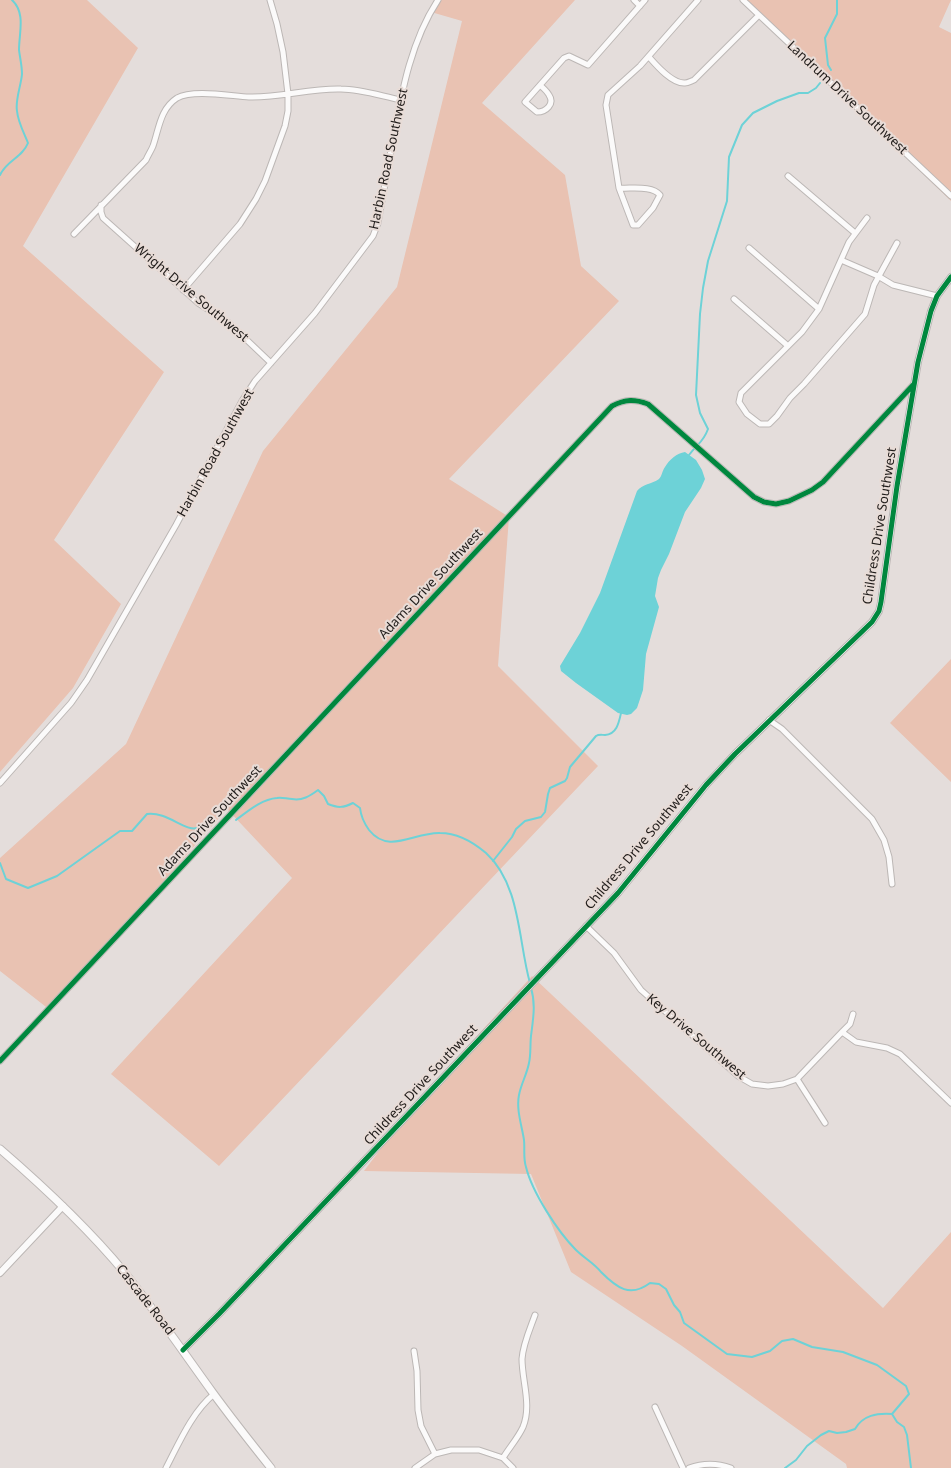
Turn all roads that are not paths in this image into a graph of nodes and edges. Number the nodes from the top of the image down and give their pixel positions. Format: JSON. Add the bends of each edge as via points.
{"nodes":[{"id":1,"x":270,"y":0,"type":"edge"},
{"id":2,"x":438,"y":0,"type":"edge"},
{"id":3,"x":634,"y":0,"type":"edge"},
{"id":4,"x":645,"y":0,"type":"edge"},
{"id":5,"x":698,"y":0,"type":"edge"},
{"id":6,"x":743,"y":0,"type":"edge"},
{"id":7,"x":640,"y":6,"type":"junction"},
{"id":8,"x":759,"y":15,"type":"junction"},
{"id":9,"x":649,"y":57,"type":"junction"},
{"id":10,"x":540,"y":85,"type":"junction"},
{"id":11,"x":288,"y":94,"type":"junction"},
{"id":12,"x":400,"y":100,"type":"junction"},
{"id":13,"x":788,"y":176,"type":"dead end"},
{"id":14,"x":620,"y":188,"type":"junction"},
{"id":15,"x":951,"y":196,"type":"edge"},
{"id":16,"x":101,"y":205,"type":"junction"},
{"id":17,"x":867,"y":218,"type":"dead end"},
{"id":18,"x":855,"y":233,"type":"junction"},
{"id":19,"x":74,"y":234,"type":"dead end"},
{"id":20,"x":896,"y":242,"type":"dead end"},
{"id":21,"x":749,"y":248,"type":"dead end"},
{"id":22,"x":841,"y":260,"type":"junction"},
{"id":23,"x":878,"y":276,"type":"junction"},
{"id":24,"x":951,"y":277,"type":"edge"},
{"id":25,"x":183,"y":290,"type":"junction"},
{"id":26,"x":937,"y":296,"type":"junction"},
{"id":27,"x":734,"y":299,"type":"dead end"},
{"id":28,"x":819,"y":309,"type":"junction"},
{"id":29,"x":788,"y":346,"type":"junction"},
{"id":30,"x":271,"y":363,"type":"junction"},
{"id":31,"x":914,"y":384,"type":"junction"},
{"id":32,"x":769,"y":720,"type":"junction"},
{"id":33,"x":0,"y":783,"type":"edge"},
{"id":34,"x":892,"y":884,"type":"dead end"},
{"id":35,"x":586,"y":926,"type":"junction"},
{"id":36,"x":853,"y":1014,"type":"dead end"},
{"id":37,"x":842,"y":1032,"type":"junction"},
{"id":38,"x":0,"y":1061,"type":"edge"},
{"id":39,"x":797,"y":1079,"type":"junction"},
{"id":40,"x":951,"y":1103,"type":"edge"},
{"id":41,"x":825,"y":1123,"type":"dead end"},
{"id":42,"x":0,"y":1148,"type":"edge"},
{"id":43,"x":63,"y":1206,"type":"junction"},
{"id":44,"x":0,"y":1273,"type":"edge"},
{"id":45,"x":535,"y":1315,"type":"dead end"},
{"id":46,"x":183,"y":1350,"type":"junction"},
{"id":47,"x":414,"y":1351,"type":"dead end"},
{"id":48,"x":214,"y":1394,"type":"junction"},
{"id":49,"x":655,"y":1407,"type":"dead end"},
{"id":50,"x":435,"y":1454,"type":"junction"},
{"id":51,"x":503,"y":1458,"type":"junction"},
{"id":52,"x":166,"y":1468,"type":"edge"},
{"id":53,"x":270,"y":1468,"type":"edge"},
{"id":54,"x":414,"y":1468,"type":"edge"},
{"id":55,"x":513,"y":1468,"type":"edge"},
{"id":56,"x":683,"y":1468,"type":"edge"},
{"id":57,"x":689,"y":1468,"type":"edge"},
{"id":58,"x":731,"y":1468,"type":"edge"}],
"edges":[{"from":1,"to":11,"type":"street","via":[[283,52]]},
{"from":2,"to":12,"type":"street","name":"Harbin Road Southwest","via":[[414,50]]},
{"from":3,"to":7,"type":"street"},
{"from":4,"to":7,"type":"street"},
{"from":5,"to":9,"type":"street"},
{"from":6,"to":8,"type":"street","name":"Landrum Drive Southwest"},
{"from":7,"to":10,"type":"street","via":[[588,65],[569,56],[564,58]]},
{"from":8,"to":9,"type":"street","via":[[694,80],[676,82]]},
{"from":8,"to":15,"type":"street","name":"Landrum Drive Southwest"},
{"from":9,"to":14,"type":"street","via":[[608,95],[606,106]]},
{"from":10,"to":10,"type":"street","via":[[525,102],[537,112],[549,107],[551,100]]},
{"from":11,"to":12,"type":"street","via":[[341,89]]},
{"from":11,"to":16,"type":"street","via":[[251,97],[194,93],[177,98],[163,114],[146,160]]},
{"from":11,"to":25,"type":"street","via":[[285,126],[256,199],[240,224]]},
{"from":12,"to":30,"type":"street","name":"Harbin Road Southwest","via":[[378,223],[373,236],[315,313]]},
{"from":13,"to":18,"type":"street"},
{"from":14,"to":14,"type":"street","via":[[633,225],[638,224],[653,208],[660,196],[648,189]]},
{"from":16,"to":19,"type":"street"},
{"from":16,"to":25,"type":"street","name":"Wright Drive Southwest","via":[[103,218]]},
{"from":17,"to":18,"type":"street"},
{"from":18,"to":22,"type":"street"},
{"from":20,"to":23,"type":"street"},
{"from":21,"to":28,"type":"street"},
{"from":22,"to":23,"type":"street"},
{"from":22,"to":28,"type":"street"},
{"from":23,"to":26,"type":"street","via":[[893,285]]},
{"from":23,"to":29,"type":"street","via":[[865,314],[777,416],[769,424],[760,424],[747,414],[739,402],[742,393]]},
{"from":24,"to":26,"type":"street","name":"Childress Drive Southwest"},
{"from":25,"to":30,"type":"street","name":"Wright Drive Southwest","via":[[229,323]]},
{"from":26,"to":31,"type":"street","name":"Childress Drive Southwest","via":[[931,311]]},
{"from":27,"to":29,"type":"street"},
{"from":28,"to":29,"type":"street"},
{"from":30,"to":33,"type":"street","name":"Harbin Road Southwest","via":[[242,401],[176,524],[87,680],[71,703]]},
{"from":31,"to":32,"type":"street","name":"Childress Drive Southwest","via":[[879,611],[872,622],[845,649]]},
{"from":31,"to":38,"type":"street","name":"Adams Drive Southwest","via":[[823,482],[801,496],[776,504],[754,497],[648,404],[629,400],[612,406]]},
{"from":32,"to":34,"type":"street","via":[[782,729],[872,819],[886,846]]},
{"from":32,"to":35,"type":"street","name":"Childress Drive Southwest","via":[[706,785],[626,883]]},
{"from":35,"to":39,"type":"street","name":"Key Drive Southwest","via":[[614,954],[641,990],[738,1076],[752,1084],[768,1086]]},
{"from":35,"to":46,"type":"street","name":"Childress Drive Southwest"},
{"from":36,"to":37,"type":"street","name":"Key Drive Southwest","via":[[850,1024]]},
{"from":37,"to":39,"type":"street","name":"Key Drive Southwest"},
{"from":37,"to":40,"type":"street","via":[[856,1042],[887,1048],[900,1054]]},
{"from":39,"to":41,"type":"street"},
{"from":42,"to":43,"type":"main road","name":"Cascade Road"},
{"from":43,"to":44,"type":"street"},
{"from":43,"to":46,"type":"main road","name":"Cascade Road","via":[[124,1272]]},
{"from":45,"to":51,"type":"street","via":[[522,1357],[526,1398],[523,1427]]},
{"from":46,"to":48,"type":"main road","name":"Cascade Road"},
{"from":47,"to":50,"type":"street","via":[[421,1426]]},
{"from":48,"to":52,"type":"street","via":[[187,1427]]},
{"from":48,"to":53,"type":"main road","name":"Cascade Road"},
{"from":49,"to":56,"type":"street"},
{"from":50,"to":51,"type":"street","via":[[451,1450],[479,1450]]},
{"from":50,"to":54,"type":"street"},
{"from":51,"to":55,"type":"street"},
{"from":57,"to":58,"type":"street","via":[[705,1464]]}]}
